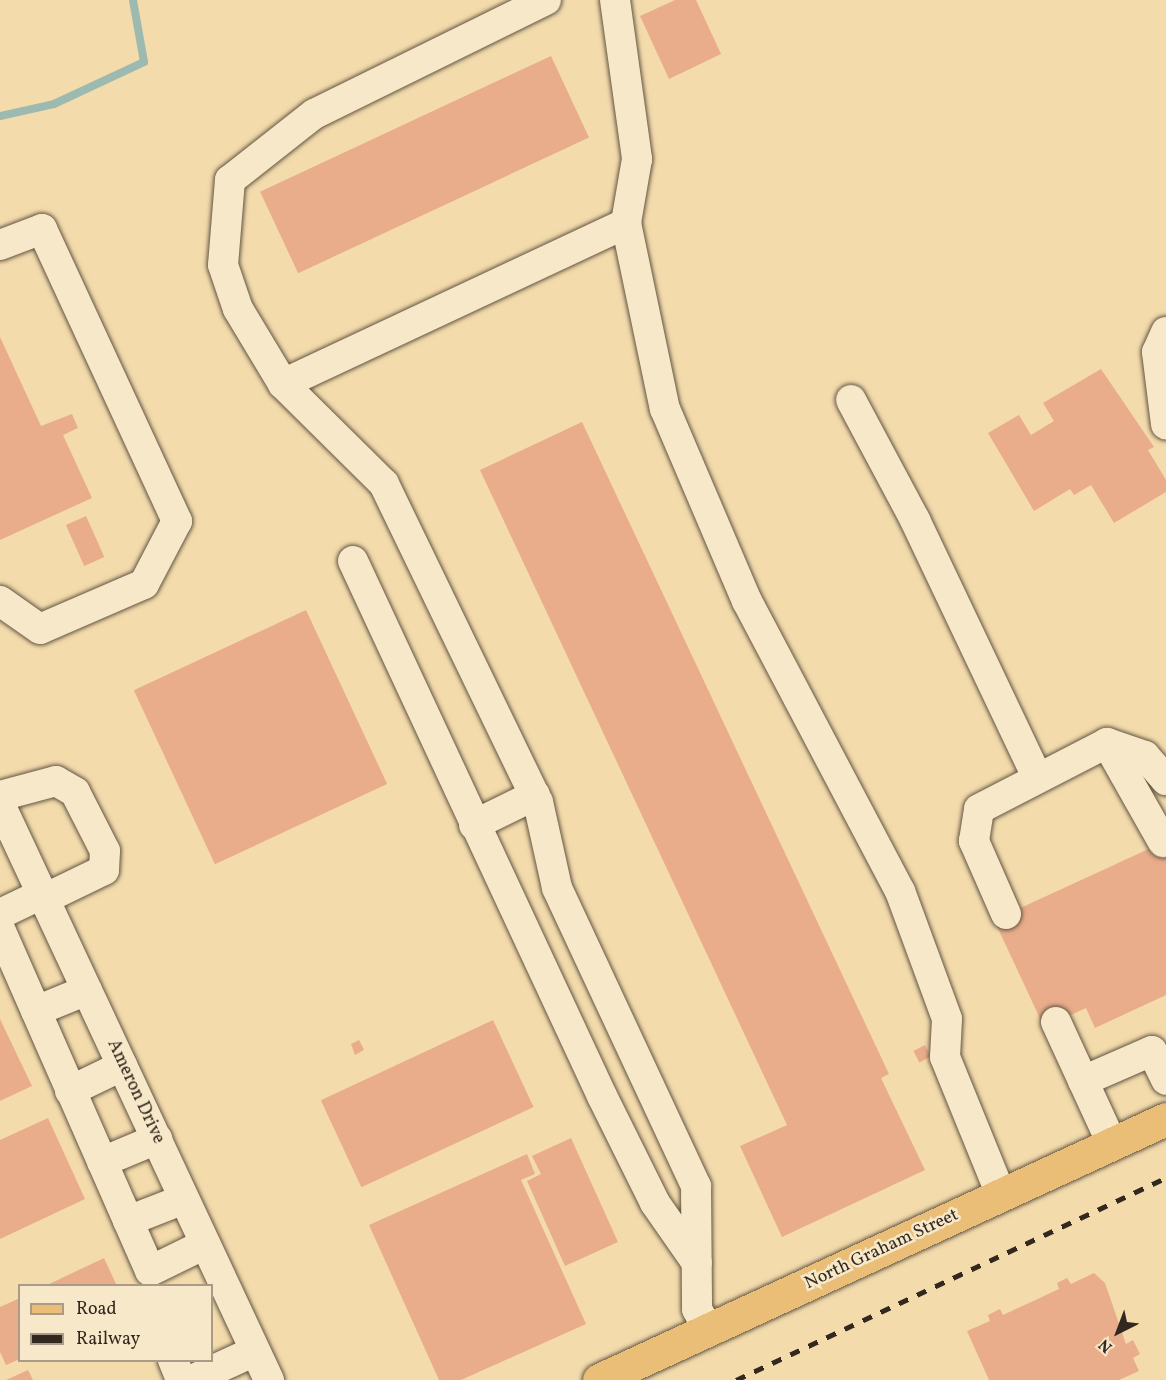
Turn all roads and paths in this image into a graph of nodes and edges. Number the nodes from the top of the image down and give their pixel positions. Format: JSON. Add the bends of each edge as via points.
{"nodes":[{"id":1,"x":546,"y":0,"type":"edge"},
{"id":2,"x":615,"y":0,"type":"edge"},
{"id":3,"x":626,"y":223,"type":"junction"},
{"id":4,"x":0,"y":245,"type":"edge"},
{"id":5,"x":1166,"y":332,"type":"edge"},
{"id":6,"x":283,"y":384,"type":"junction"},
{"id":7,"x":851,"y":400,"type":"dead end"},
{"id":8,"x":1166,"y":424,"type":"edge"},
{"id":9,"x":353,"y":561,"type":"dead end"},
{"id":10,"x":0,"y":601,"type":"edge"},
{"id":11,"x":1107,"y":743,"type":"junction"},
{"id":12,"x":1036,"y":777,"type":"junction"},
{"id":13,"x":1166,"y":780,"type":"edge"},
{"id":14,"x":535,"y":795,"type":"junction"},
{"id":15,"x":0,"y":796,"type":"edge"},
{"id":16,"x":0,"y":804,"type":"edge"},
{"id":17,"x":474,"y":825,"type":"junction"},
{"id":18,"x":1163,"y":842,"type":"dead end"},
{"id":19,"x":9,"y":847,"type":"edge"},
{"id":20,"x":43,"y":897,"type":"junction"},
{"id":21,"x":0,"y":914,"type":"edge"},
{"id":22,"x":1006,"y":914,"type":"dead end"},
{"id":23,"x":0,"y":929,"type":"edge"},
{"id":24,"x":87,"y":990,"type":"junction"},
{"id":25,"x":36,"y":1011,"type":"junction"},
{"id":26,"x":1056,"y":1022,"type":"dead end"},
{"id":27,"x":1159,"y":1048,"type":"edge"},
{"id":28,"x":122,"y":1066,"type":"junction"},
{"id":29,"x":1166,"y":1080,"type":"edge"},
{"id":30,"x":1083,"y":1081,"type":"junction"},
{"id":31,"x":70,"y":1091,"type":"junction"},
{"id":32,"x":1166,"y":1120,"type":"edge"},
{"id":33,"x":157,"y":1140,"type":"junction"},
{"id":34,"x":1112,"y":1144,"type":"junction"},
{"id":35,"x":102,"y":1162,"type":"junction"},
{"id":36,"x":1001,"y":1195,"type":"junction"},
{"id":37,"x":184,"y":1198,"type":"junction"},
{"id":38,"x":128,"y":1221,"type":"junction"},
{"id":39,"x":205,"y":1244,"type":"junction"},
{"id":40,"x":697,"y":1263,"type":"junction"},
{"id":41,"x":221,"y":1300,"type":"edge"},
{"id":42,"x":708,"y":1330,"type":"junction"},
{"id":43,"x":255,"y":1351,"type":"junction"},
{"id":44,"x":173,"y":1362,"type":"edge"},
{"id":45,"x":181,"y":1380,"type":"edge"},
{"id":46,"x":192,"y":1380,"type":"edge"},
{"id":47,"x":269,"y":1380,"type":"edge"},
{"id":48,"x":599,"y":1380,"type":"edge"}],
"edges":[{"from":1,"to":6,"type":"street","via":[[314,114],[230,180],[223,265],[238,309]]},
{"from":2,"to":3,"type":"street","via":[[637,159]]},
{"from":3,"to":6,"type":"street"},
{"from":3,"to":36,"type":"street","via":[[665,409],[747,601],[900,891],[947,1019],[945,1057]]},
{"from":4,"to":10,"type":"street","via":[[42,229],[177,521],[144,584],[40,629]]},
{"from":5,"to":8,"type":"street","via":[[1157,352]]},
{"from":6,"to":14,"type":"street","via":[[384,484]]},
{"from":7,"to":12,"type":"street","via":[[915,520]]},
{"from":9,"to":17,"type":"street"},
{"from":11,"to":12,"type":"street"},
{"from":11,"to":13,"type":"street","via":[[1145,756]]},
{"from":11,"to":18,"type":"street"},
{"from":12,"to":22,"type":"street","via":[[979,808],[974,841]]},
{"from":14,"to":17,"type":"street"},
{"from":14,"to":40,"type":"street","via":[[557,888],[696,1186]]},
{"from":15,"to":20,"type":"street","via":[[56,781],[75,792],[105,850],[104,870]]},
{"from":16,"to":19,"type":"street","name":"Ameron Drive"},
{"from":17,"to":40,"type":"street","via":[[655,1203]]},
{"from":19,"to":20,"type":"street","name":"Ameron Drive"},
{"from":20,"to":21,"type":"street"},
{"from":20,"to":24,"type":"street","name":"Ameron Drive"},
{"from":23,"to":25,"type":"street"},
{"from":24,"to":25,"type":"street"},
{"from":24,"to":28,"type":"street","name":"Ameron Drive"},
{"from":25,"to":31,"type":"street"},
{"from":26,"to":30,"type":"street"},
{"from":27,"to":29,"type":"street"},
{"from":27,"to":30,"type":"street"},
{"from":28,"to":31,"type":"street"},
{"from":28,"to":33,"type":"street","name":"Ameron Drive"},
{"from":30,"to":34,"type":"street"},
{"from":31,"to":35,"type":"street"},
{"from":32,"to":34,"type":"main road","name":"North Graham Street"},
{"from":33,"to":35,"type":"street"},
{"from":33,"to":37,"type":"street","name":"Ameron Drive"},
{"from":34,"to":36,"type":"main road","name":"North Graham Street"},
{"from":35,"to":38,"type":"street"},
{"from":36,"to":42,"type":"main road","name":"North Graham Street"},
{"from":37,"to":38,"type":"street"},
{"from":37,"to":39,"type":"street","name":"Ameron Drive"},
{"from":38,"to":39,"type":"street","via":[[150,1271]]},
{"from":39,"to":41,"type":"street","name":"Ameron Drive"},
{"from":40,"to":42,"type":"street","via":[[697,1309]]},
{"from":41,"to":43,"type":"street","name":"Ameron Drive"},
{"from":42,"to":48,"type":"main road","name":"North Graham Street"},
{"from":43,"to":46,"type":"street"},
{"from":43,"to":47,"type":"street","name":"Ameron Drive"},
{"from":44,"to":45,"type":"street"}]}
